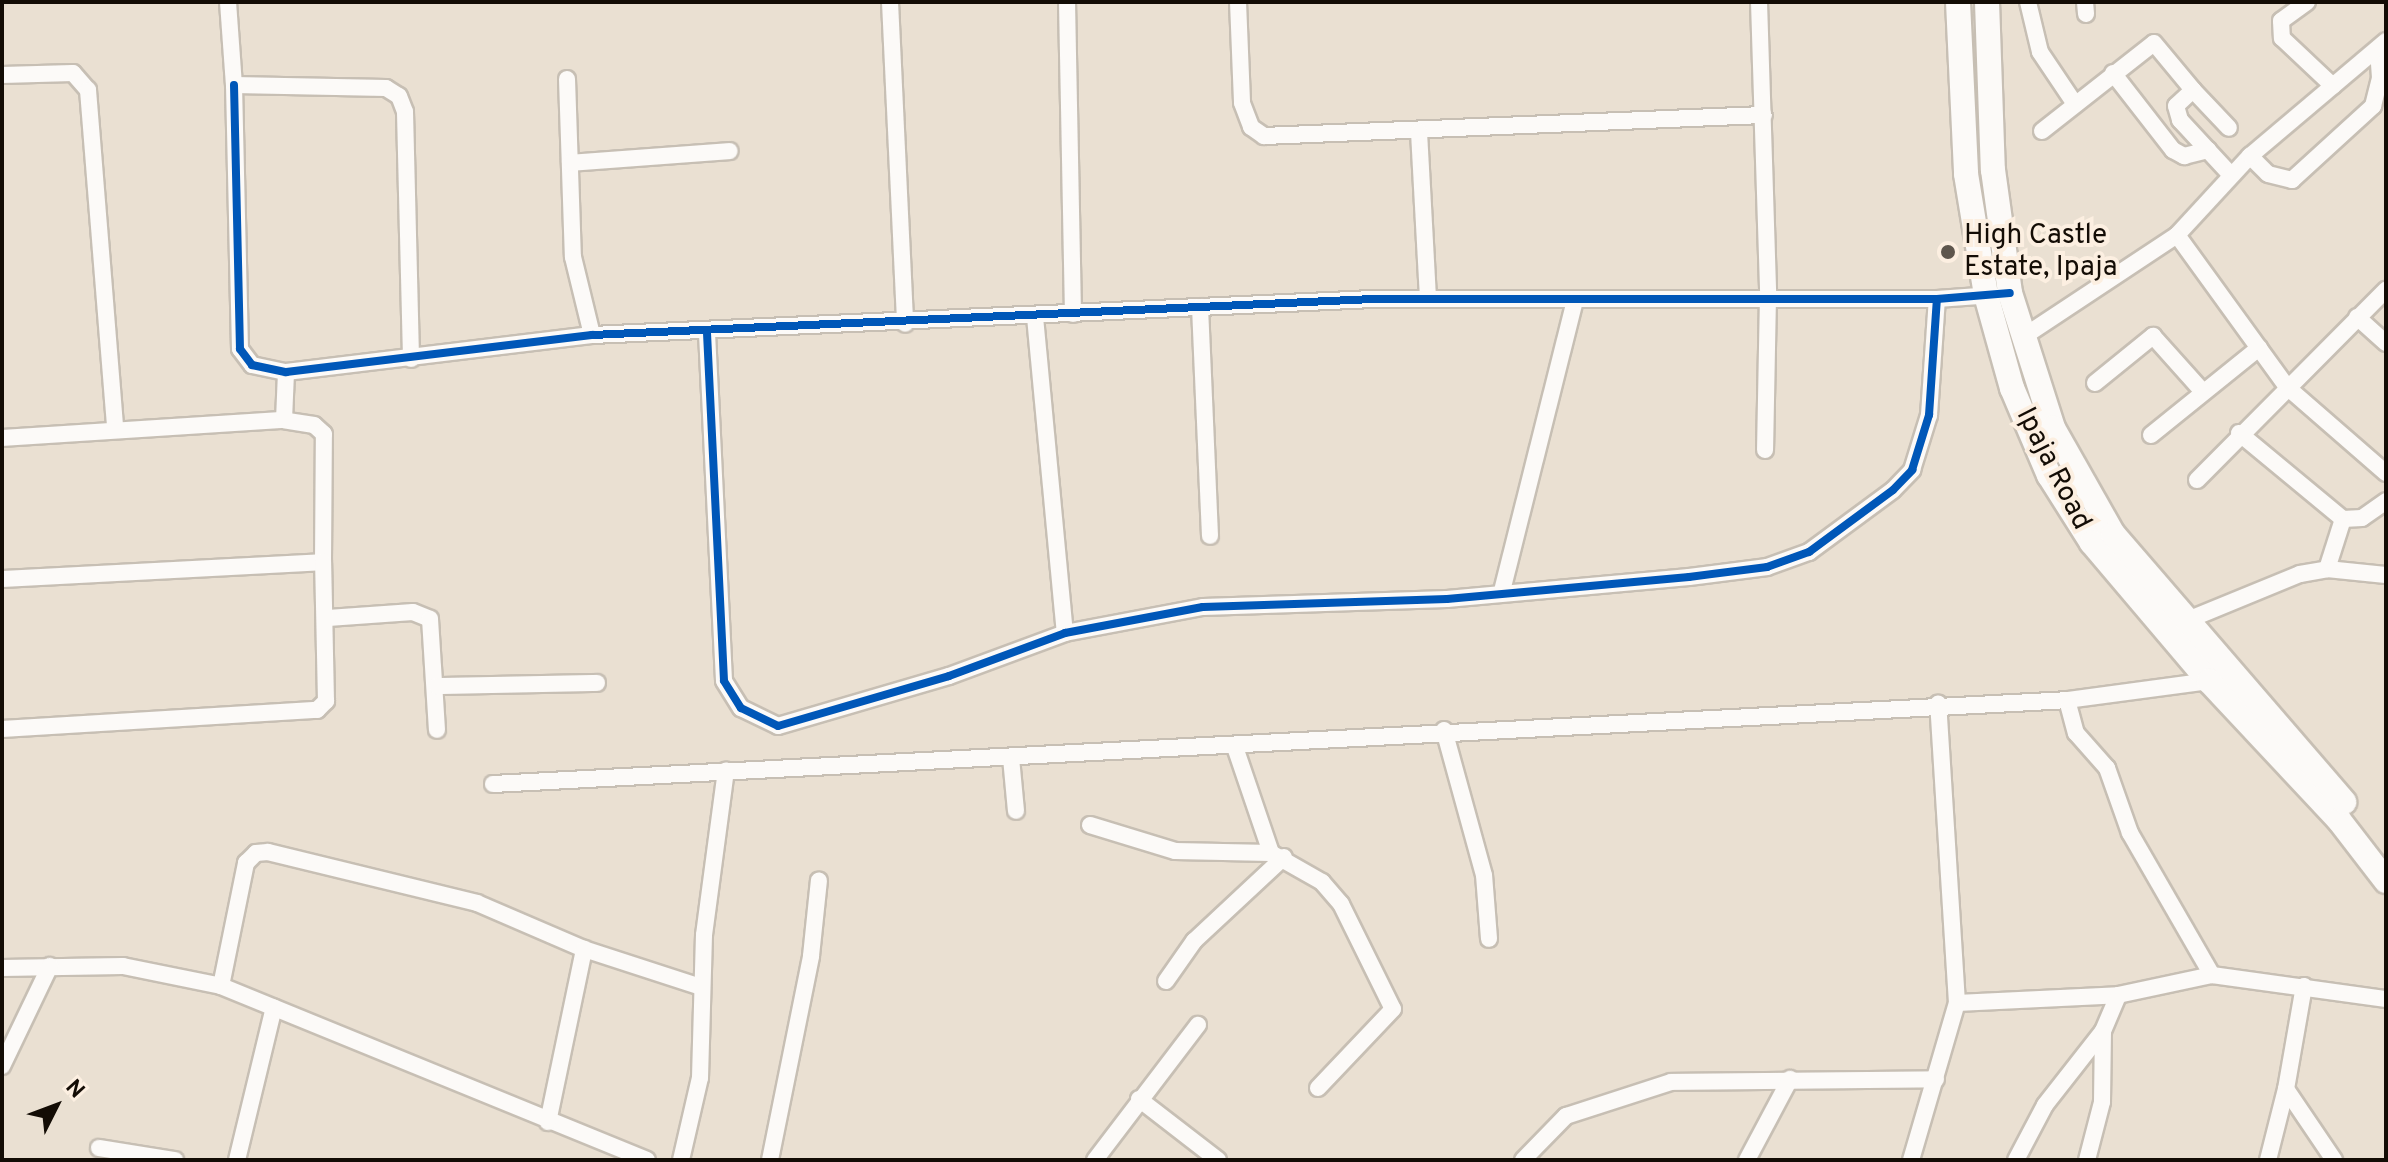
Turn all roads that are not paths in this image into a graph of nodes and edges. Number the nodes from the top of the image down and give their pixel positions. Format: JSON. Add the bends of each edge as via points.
{"nodes":[{"id":1,"x":228,"y":2,"type":"edge"},
{"id":2,"x":890,"y":2,"type":"edge"},
{"id":3,"x":1067,"y":2,"type":"edge"},
{"id":4,"x":1238,"y":2,"type":"edge"},
{"id":5,"x":1759,"y":2,"type":"edge"},
{"id":6,"x":1958,"y":2,"type":"edge"},
{"id":7,"x":1987,"y":2,"type":"edge"},
{"id":8,"x":2028,"y":2,"type":"edge"},
{"id":9,"x":2307,"y":2,"type":"edge"},
{"id":10,"x":2382,"y":45,"type":"edge"},
{"id":11,"x":2113,"y":73,"type":"junction"},
{"id":12,"x":2,"y":75,"type":"edge"},
{"id":13,"x":567,"y":79,"type":"dead end"},
{"id":14,"x":234,"y":85,"type":"junction"},
{"id":15,"x":2333,"y":86,"type":"junction"},
{"id":16,"x":2193,"y":90,"type":"junction"},
{"id":17,"x":2075,"y":104,"type":"junction"},
{"id":18,"x":1764,"y":115,"type":"junction"},
{"id":19,"x":2229,"y":128,"type":"dead end"},
{"id":20,"x":2042,"y":131,"type":"dead end"},
{"id":21,"x":1419,"y":132,"type":"junction"},
{"id":22,"x":2208,"y":150,"type":"junction"},
{"id":23,"x":730,"y":151,"type":"dead end"},
{"id":24,"x":2250,"y":156,"type":"junction"},
{"id":25,"x":570,"y":163,"type":"junction"},
{"id":26,"x":2231,"y":175,"type":"junction"},
{"id":27,"x":2177,"y":235,"type":"junction"},
{"id":28,"x":2386,"y":290,"type":"edge"},
{"id":29,"x":1998,"y":294,"type":"junction"},
{"id":30,"x":1768,"y":296,"type":"junction"},
{"id":31,"x":1428,"y":297,"type":"junction"},
{"id":32,"x":1937,"y":299,"type":"junction"},
{"id":33,"x":1575,"y":300,"type":"junction"},
{"id":34,"x":1200,"y":307,"type":"junction"},
{"id":35,"x":1073,"y":314,"type":"junction"},
{"id":36,"x":1035,"y":317,"type":"junction"},
{"id":37,"x":2357,"y":317,"type":"junction"},
{"id":38,"x":905,"y":324,"type":"junction"},
{"id":39,"x":707,"y":333,"type":"junction"},
{"id":40,"x":592,"y":335,"type":"junction"},
{"id":41,"x":2023,"y":337,"type":"junction"},
{"id":42,"x":2386,"y":343,"type":"edge"},
{"id":43,"x":2259,"y":348,"type":"junction"},
{"id":44,"x":411,"y":359,"type":"junction"},
{"id":45,"x":286,"y":372,"type":"junction"},
{"id":46,"x":2095,"y":383,"type":"dead end"},
{"id":47,"x":2287,"y":387,"type":"junction"},
{"id":48,"x":2203,"y":392,"type":"junction"},
{"id":49,"x":284,"y":420,"type":"junction"},
{"id":50,"x":115,"y":428,"type":"junction"},
{"id":51,"x":2239,"y":433,"type":"junction"},
{"id":52,"x":2151,"y":435,"type":"dead end"},
{"id":53,"x":2,"y":438,"type":"edge"},
{"id":54,"x":1765,"y":450,"type":"dead end"},
{"id":55,"x":2386,"y":473,"type":"edge"},
{"id":56,"x":2197,"y":480,"type":"dead end"},
{"id":57,"x":2386,"y":501,"type":"edge"},
{"id":58,"x":2343,"y":519,"type":"junction"},
{"id":59,"x":1210,"y":536,"type":"dead end"},
{"id":60,"x":323,"y":562,"type":"junction"},
{"id":61,"x":2327,"y":569,"type":"junction"},
{"id":62,"x":2386,"y":575,"type":"edge"},
{"id":63,"x":2,"y":579,"type":"edge"},
{"id":64,"x":1502,"y":591,"type":"junction"},
{"id":65,"x":328,"y":618,"type":"junction"},
{"id":66,"x":2176,"y":625,"type":"junction"},
{"id":67,"x":1065,"y":633,"type":"junction"},
{"id":68,"x":2209,"y":681,"type":"junction"},
{"id":69,"x":597,"y":683,"type":"dead end"},
{"id":70,"x":437,"y":686,"type":"junction"},
{"id":71,"x":2067,"y":700,"type":"junction"},
{"id":72,"x":1938,"y":704,"type":"junction"},
{"id":73,"x":2,"y":729,"type":"edge"},
{"id":74,"x":437,"y":730,"type":"dead end"},
{"id":75,"x":1444,"y":730,"type":"junction"},
{"id":76,"x":1235,"y":747,"type":"junction"},
{"id":77,"x":1011,"y":758,"type":"junction"},
{"id":78,"x":726,"y":770,"type":"junction"},
{"id":79,"x":493,"y":784,"type":"dead end"},
{"id":80,"x":1016,"y":811,"type":"dead end"},
{"id":81,"x":1090,"y":825,"type":"dead end"},
{"id":82,"x":2386,"y":854,"type":"edge"},
{"id":83,"x":1278,"y":855,"type":"junction"},
{"id":84,"x":819,"y":880,"type":"dead end"},
{"id":85,"x":2386,"y":881,"type":"edge"},
{"id":86,"x":1489,"y":939,"type":"dead end"},
{"id":87,"x":584,"y":949,"type":"junction"},
{"id":88,"x":50,"y":966,"type":"junction"},
{"id":89,"x":2,"y":968,"type":"edge"},
{"id":90,"x":2212,"y":975,"type":"junction"},
{"id":91,"x":1166,"y":981,"type":"dead end"},
{"id":92,"x":221,"y":986,"type":"junction"},
{"id":93,"x":2304,"y":986,"type":"junction"},
{"id":94,"x":701,"y":987,"type":"junction"},
{"id":95,"x":2118,"y":995,"type":"junction"},
{"id":96,"x":2386,"y":999,"type":"edge"},
{"id":97,"x":1957,"y":1003,"type":"junction"},
{"id":98,"x":274,"y":1007,"type":"junction"},
{"id":99,"x":1198,"y":1025,"type":"dead end"},
{"id":100,"x":2103,"y":1031,"type":"junction"},
{"id":101,"x":2,"y":1066,"type":"edge"},
{"id":102,"x":1790,"y":1079,"type":"junction"},
{"id":103,"x":1936,"y":1079,"type":"junction"},
{"id":104,"x":1318,"y":1088,"type":"dead end"},
{"id":105,"x":2286,"y":1089,"type":"junction"},
{"id":106,"x":1139,"y":1099,"type":"junction"},
{"id":107,"x":548,"y":1122,"type":"junction"},
{"id":108,"x":99,"y":1148,"type":"dead end"},
{"id":109,"x":175,"y":1160,"type":"edge"},
{"id":110,"x":237,"y":1160,"type":"edge"},
{"id":111,"x":647,"y":1160,"type":"edge"},
{"id":112,"x":681,"y":1160,"type":"edge"},
{"id":113,"x":770,"y":1160,"type":"edge"},
{"id":114,"x":1095,"y":1160,"type":"edge"},
{"id":115,"x":1218,"y":1160,"type":"edge"},
{"id":116,"x":1523,"y":1160,"type":"edge"},
{"id":117,"x":1747,"y":1160,"type":"edge"},
{"id":118,"x":1911,"y":1160,"type":"edge"},
{"id":119,"x":2016,"y":1160,"type":"edge"},
{"id":120,"x":2087,"y":1160,"type":"edge"},
{"id":121,"x":2268,"y":1160,"type":"edge"},
{"id":122,"x":2334,"y":1160,"type":"edge"}],
"edges":[{"from":1,"to":14,"type":"street"},
{"from":2,"to":38,"type":"street"},
{"from":3,"to":35,"type":"street"},
{"from":4,"to":21,"type":"street","via":[[1242,103],[1259,134]]},
{"from":5,"to":18,"type":"street"},
{"from":6,"to":29,"type":"main road","name":"Ipaja Road","via":[[1966,174]]},
{"from":7,"to":29,"type":"main road","name":"Ipaja Road"},
{"from":8,"to":17,"type":"street","via":[[2040,52]]},
{"from":9,"to":15,"type":"street","via":[[2281,21],[2282,38]]},
{"from":10,"to":15,"type":"street"},
{"from":10,"to":24,"type":"street","via":[[2373,106],[2292,180],[2268,174]]},
{"from":11,"to":16,"type":"street","via":[[2154,43]]},
{"from":11,"to":17,"type":"street"},
{"from":11,"to":22,"type":"street","via":[[2173,150],[2184,156]]},
{"from":12,"to":50,"type":"street","via":[[73,73],[88,90]]},
{"from":13,"to":25,"type":"street"},
{"from":14,"to":44,"type":"street","via":[[386,88],[399,96],[405,112]]},
{"from":14,"to":45,"type":"street","via":[[240,349],[252,365]]},
{"from":15,"to":24,"type":"street"},
{"from":16,"to":19,"type":"street"},
{"from":16,"to":22,"type":"street","via":[[2176,106]]},
{"from":17,"to":20,"type":"street"},
{"from":18,"to":21,"type":"street"},
{"from":18,"to":30,"type":"street"},
{"from":21,"to":31,"type":"street"},
{"from":22,"to":26,"type":"street"},
{"from":23,"to":25,"type":"street"},
{"from":24,"to":26,"type":"street"},
{"from":25,"to":40,"type":"street","via":[[573,257]]},
{"from":26,"to":27,"type":"street"},
{"from":27,"to":41,"type":"street"},
{"from":27,"to":43,"type":"street"},
{"from":28,"to":37,"type":"street"},
{"from":29,"to":32,"type":"street"},
{"from":29,"to":41,"type":"main road","name":"Ipaja Road"},
{"from":29,"to":66,"type":"main road","name":"Ipaja Road","via":[[2012,388],[2049,475],[2092,543]]},
{"from":30,"to":32,"type":"street"},
{"from":30,"to":33,"type":"street"},
{"from":30,"to":54,"type":"street"},
{"from":31,"to":33,"type":"street"},
{"from":31,"to":34,"type":"street"},
{"from":32,"to":64,"type":"street","via":[[1929,415],[1912,470],[1842,531],[1809,552],[1767,567]]},
{"from":33,"to":64,"type":"street"},
{"from":34,"to":35,"type":"street"},
{"from":34,"to":59,"type":"street"},
{"from":35,"to":36,"type":"street"},
{"from":36,"to":38,"type":"street"},
{"from":36,"to":67,"type":"street"},
{"from":37,"to":42,"type":"street"},
{"from":37,"to":47,"type":"street"},
{"from":38,"to":39,"type":"street"},
{"from":39,"to":40,"type":"street"},
{"from":39,"to":67,"type":"street","via":[[724,681],[741,708],[778,726],[797,724]]},
{"from":40,"to":44,"type":"street"},
{"from":41,"to":66,"type":"main road","name":"Ipaja Road","via":[[2053,428],[2091,502]]},
{"from":43,"to":47,"type":"street"},
{"from":43,"to":48,"type":"street"},
{"from":44,"to":45,"type":"street"},
{"from":45,"to":49,"type":"street"},
{"from":46,"to":48,"type":"street","via":[[2153,336]]},
{"from":47,"to":51,"type":"street"},
{"from":47,"to":55,"type":"street"},
{"from":48,"to":52,"type":"street"},
{"from":49,"to":50,"type":"street"},
{"from":49,"to":60,"type":"street","via":[[314,425],[324,434]]},
{"from":50,"to":53,"type":"street"},
{"from":51,"to":56,"type":"street"},
{"from":51,"to":58,"type":"street"},
{"from":57,"to":58,"type":"street","via":[[2362,518]]},
{"from":58,"to":61,"type":"street"},
{"from":60,"to":63,"type":"street"},
{"from":60,"to":65,"type":"street"},
{"from":61,"to":62,"type":"street"},
{"from":61,"to":66,"type":"street"},
{"from":64,"to":67,"type":"street","via":[[1447,599],[1203,607]]},
{"from":65,"to":70,"type":"street","via":[[425,615],[435,637]]},
{"from":65,"to":73,"type":"street","via":[[326,701],[317,710]]},
{"from":66,"to":68,"type":"main road","name":"Ipaja Road"},
{"from":66,"to":82,"type":"main road","name":"Ipaja Road"},
{"from":68,"to":71,"type":"street"},
{"from":68,"to":85,"type":"main road","name":"Ipaja Road","via":[[2339,820]]},
{"from":69,"to":70,"type":"street"},
{"from":70,"to":74,"type":"street"},
{"from":71,"to":72,"type":"street"},
{"from":71,"to":90,"type":"street","via":[[2076,733],[2107,768],[2130,833]]},
{"from":72,"to":75,"type":"street"},
{"from":72,"to":97,"type":"street"},
{"from":75,"to":76,"type":"street"},
{"from":75,"to":86,"type":"street","via":[[1484,875]]},
{"from":76,"to":77,"type":"street"},
{"from":76,"to":83,"type":"street"},
{"from":77,"to":78,"type":"street"},
{"from":77,"to":80,"type":"street"},
{"from":78,"to":79,"type":"street"},
{"from":78,"to":94,"type":"street"},
{"from":81,"to":83,"type":"street","via":[[1175,851]]},
{"from":83,"to":91,"type":"street","via":[[1194,941]]},
{"from":83,"to":104,"type":"street","via":[[1322,882],[1341,904],[1393,1009]]},
{"from":84,"to":113,"type":"street","via":[[811,956]]},
{"from":87,"to":92,"type":"street","via":[[477,903],[256,853],[246,863]]},
{"from":87,"to":94,"type":"street"},
{"from":87,"to":107,"type":"street"},
{"from":88,"to":89,"type":"street"},
{"from":88,"to":92,"type":"street","via":[[123,966]]},
{"from":88,"to":101,"type":"street"},
{"from":90,"to":93,"type":"street"},
{"from":90,"to":95,"type":"street"},
{"from":92,"to":98,"type":"street"},
{"from":93,"to":96,"type":"street"},
{"from":93,"to":105,"type":"street"},
{"from":94,"to":112,"type":"street","via":[[700,1078]]},
{"from":95,"to":97,"type":"street"},
{"from":95,"to":100,"type":"street"},
{"from":97,"to":103,"type":"street"},
{"from":98,"to":107,"type":"street"},
{"from":98,"to":110,"type":"street"},
{"from":99,"to":106,"type":"street"},
{"from":100,"to":119,"type":"street","via":[[2045,1105]]},
{"from":100,"to":120,"type":"street","via":[[2102,1102]]},
{"from":102,"to":103,"type":"street"},
{"from":102,"to":116,"type":"street","via":[[1671,1082],[1566,1116]]},
{"from":102,"to":117,"type":"street"},
{"from":103,"to":118,"type":"street"},
{"from":105,"to":121,"type":"street"},
{"from":105,"to":122,"type":"street"},
{"from":106,"to":114,"type":"street"},
{"from":106,"to":115,"type":"street"},
{"from":107,"to":111,"type":"street"},
{"from":108,"to":109,"type":"street"}]}
